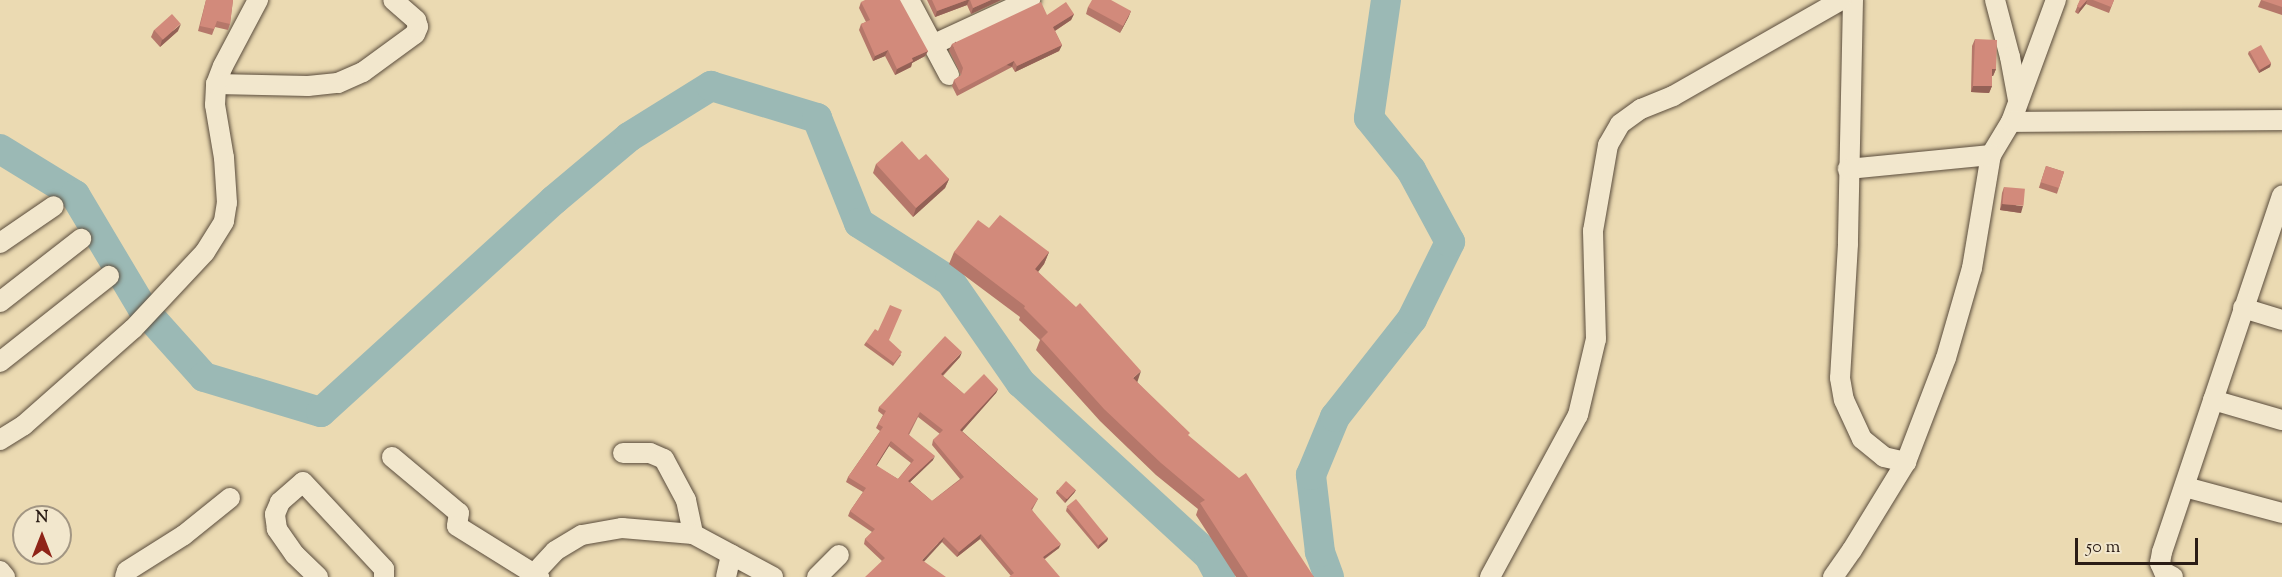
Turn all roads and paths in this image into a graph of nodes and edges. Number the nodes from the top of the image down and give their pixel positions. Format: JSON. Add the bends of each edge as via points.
{"nodes":[{"id":1,"x":258,"y":0,"type":"edge"},
{"id":2,"x":393,"y":0,"type":"edge"},
{"id":3,"x":909,"y":0,"type":"edge"},
{"id":4,"x":1030,"y":0,"type":"edge"},
{"id":5,"x":1841,"y":0,"type":"edge"},
{"id":6,"x":1853,"y":0,"type":"edge"},
{"id":7,"x":1995,"y":0,"type":"edge"},
{"id":8,"x":2056,"y":0,"type":"edge"},
{"id":9,"x":932,"y":45,"type":"junction"},
{"id":10,"x":949,"y":75,"type":"dead end"},
{"id":11,"x":216,"y":84,"type":"junction"},
{"id":12,"x":2018,"y":100,"type":"junction"},
{"id":13,"x":2282,"y":120,"type":"edge"},
{"id":14,"x":2011,"y":122,"type":"junction"},
{"id":15,"x":1991,"y":155,"type":"junction"},
{"id":16,"x":1848,"y":169,"type":"junction"},
{"id":17,"x":2282,"y":196,"type":"edge"},
{"id":18,"x":54,"y":206,"type":"dead end"},
{"id":19,"x":81,"y":239,"type":"dead end"},
{"id":20,"x":0,"y":243,"type":"edge"},
{"id":21,"x":109,"y":276,"type":"dead end"},
{"id":22,"x":0,"y":302,"type":"edge"},
{"id":23,"x":2243,"y":308,"type":"junction"},
{"id":24,"x":2282,"y":320,"type":"edge"},
{"id":25,"x":0,"y":362,"type":"edge"},
{"id":26,"x":2213,"y":400,"type":"junction"},
{"id":27,"x":2282,"y":420,"type":"edge"},
{"id":28,"x":0,"y":440,"type":"edge"},
{"id":29,"x":623,"y":453,"type":"dead end"},
{"id":30,"x":392,"y":458,"type":"dead end"},
{"id":31,"x":1906,"y":462,"type":"junction"},
{"id":32,"x":2185,"y":488,"type":"junction"},
{"id":33,"x":230,"y":498,"type":"dead end"},
{"id":34,"x":2282,"y":513,"type":"edge"},
{"id":35,"x":693,"y":534,"type":"junction"},
{"id":36,"x":731,"y":555,"type":"junction"},
{"id":37,"x":839,"y":555,"type":"dead end"},
{"id":38,"x":0,"y":571,"type":"edge"},
{"id":39,"x":534,"y":575,"type":"edge"},
{"id":40,"x":5,"y":577,"type":"edge"},
{"id":41,"x":125,"y":577,"type":"edge"},
{"id":42,"x":318,"y":577,"type":"edge"},
{"id":43,"x":384,"y":577,"type":"edge"},
{"id":44,"x":726,"y":577,"type":"edge"},
{"id":45,"x":773,"y":577,"type":"edge"},
{"id":46,"x":817,"y":577,"type":"edge"},
{"id":47,"x":1490,"y":577,"type":"edge"},
{"id":48,"x":1833,"y":577,"type":"edge"},
{"id":49,"x":2173,"y":577,"type":"edge"}],
"edges":[{"from":1,"to":11,"type":"street"},
{"from":2,"to":11,"type":"street","via":[[416,20],[418,27],[415,34],[363,72],[338,83],[308,86]]},
{"from":3,"to":9,"type":"street"},
{"from":4,"to":9,"type":"street"},
{"from":5,"to":47,"type":"street","via":[[1620,124],[1608,145],[1593,231],[1596,339],[1578,415]]},
{"from":6,"to":16,"type":"street"},
{"from":7,"to":12,"type":"street"},
{"from":8,"to":12,"type":"street"},
{"from":9,"to":10,"type":"street"},
{"from":11,"to":28,"type":"street","via":[[227,203],[224,221],[205,252],[133,329],[24,425]]},
{"from":12,"to":14,"type":"street"},
{"from":13,"to":14,"type":"street"},
{"from":14,"to":15,"type":"street"},
{"from":15,"to":16,"type":"street"},
{"from":15,"to":31,"type":"street","via":[[1972,268],[1946,358]]},
{"from":16,"to":31,"type":"street","via":[[1840,378],[1844,400],[1870,447],[1884,457]]},
{"from":17,"to":23,"type":"street"},
{"from":18,"to":20,"type":"street"},
{"from":19,"to":22,"type":"street"},
{"from":21,"to":25,"type":"street"},
{"from":23,"to":24,"type":"street"},
{"from":23,"to":26,"type":"street"},
{"from":26,"to":27,"type":"street"},
{"from":26,"to":32,"type":"street"},
{"from":29,"to":35,"type":"street","via":[[650,453],[664,459],[686,500]]},
{"from":30,"to":39,"type":"street","via":[[459,513],[457,526]]},
{"from":31,"to":48,"type":"street"},
{"from":32,"to":34,"type":"street"},
{"from":32,"to":49,"type":"street","via":[[2160,563],[2164,572]]},
{"from":33,"to":41,"type":"street","via":[[184,535],[127,571]]},
{"from":35,"to":36,"type":"street"},
{"from":35,"to":39,"type":"street","via":[[622,528],[582,535],[555,551]]},
{"from":36,"to":44,"type":"street"},
{"from":36,"to":45,"type":"street"},
{"from":37,"to":46,"type":"street"},
{"from":38,"to":40,"type":"street"},
{"from":42,"to":43,"type":"street","via":[[295,555],[278,529],[275,514],[280,502],[303,482],[384,569]]}]}
